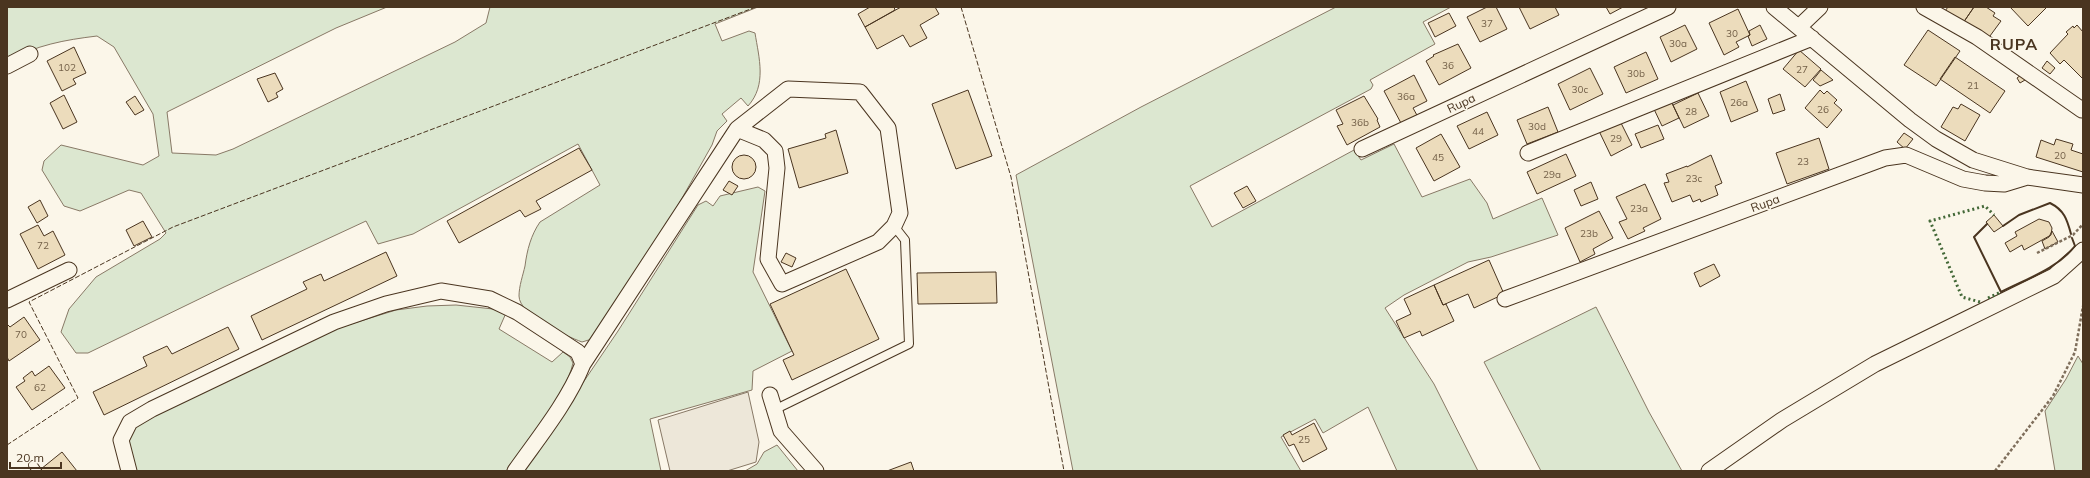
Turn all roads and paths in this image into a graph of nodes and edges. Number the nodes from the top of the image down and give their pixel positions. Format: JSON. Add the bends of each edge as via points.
{"nodes":[{"id":1,"x":1668,"y":7,"type":"edge"},
{"id":2,"x":1774,"y":7,"type":"edge"},
{"id":3,"x":1820,"y":7,"type":"edge"},
{"id":4,"x":1924,"y":7,"type":"edge"},
{"id":5,"x":1799,"y":27,"type":"junction"},
{"id":6,"x":1812,"y":38,"type":"junction"},
{"id":7,"x":30,"y":54,"type":"dead end"},
{"id":8,"x":7,"y":66,"type":"edge"},
{"id":9,"x":2082,"y":110,"type":"dead end"},
{"id":10,"x":737,"y":129,"type":"junction"},
{"id":11,"x":1362,"y":149,"type":"dead end"},
{"id":12,"x":1528,"y":153,"type":"dead end"},
{"id":13,"x":2027,"y":177,"type":"junction"},
{"id":14,"x":2083,"y":185,"type":"edge"},
{"id":15,"x":2083,"y":224,"type":"edge"},
{"id":16,"x":894,"y":226,"type":"junction"},
{"id":17,"x":2079,"y":229,"type":"junction"},
{"id":18,"x":2083,"y":234,"type":"edge"},
{"id":19,"x":2083,"y":250,"type":"edge"},
{"id":20,"x":2037,"y":254,"type":"dead end"},
{"id":21,"x":69,"y":270,"type":"dead end"},
{"id":22,"x":1506,"y":299,"type":"dead end"},
{"id":23,"x":7,"y":300,"type":"edge"},
{"id":24,"x":2083,"y":306,"type":"edge"},
{"id":25,"x":583,"y":364,"type":"junction"},
{"id":26,"x":770,"y":395,"type":"dead end"},
{"id":27,"x":774,"y":410,"type":"junction"},
{"id":28,"x":129,"y":471,"type":"edge"},
{"id":29,"x":515,"y":471,"type":"edge"},
{"id":30,"x":816,"y":471,"type":"edge"},
{"id":31,"x":1709,"y":471,"type":"edge"},
{"id":32,"x":1995,"y":471,"type":"edge"}],
"edges":[{"from":1,"to":11,"type":"street","name":"Rupa"},
{"from":2,"to":5,"type":"street","name":"Rupa"},
{"from":3,"to":5,"type":"street"},
{"from":4,"to":9,"type":"street","via":[[1977,37]]},
{"from":5,"to":6,"type":"street","name":"Rupa"},
{"from":6,"to":12,"type":"street"},
{"from":6,"to":13,"type":"street","name":"Rupa","via":[[1936,140],[1973,160]]},
{"from":7,"to":8,"type":"street"},
{"from":10,"to":16,"type":"street","via":[[788,89],[860,92],[888,128],[900,212]]},
{"from":10,"to":16,"type":"street","via":[[764,140],[775,151],[777,168],[768,259],[782,284],[878,242]]},
{"from":10,"to":25,"type":"street"},
{"from":13,"to":14,"type":"street","name":"Rupa"},
{"from":13,"to":22,"type":"street","name":"Rupa","via":[[2004,184],[1985,182],[1963,179],[1906,156],[1885,158]]},
{"from":15,"to":17,"type":"path"},
{"from":16,"to":27,"type":"lane","via":[[905,240],[909,344]]},
{"from":17,"to":18,"type":"path"},
{"from":17,"to":20,"type":"path","via":[[2074,235]]},
{"from":19,"to":31,"type":"street","via":[[2054,276],[1875,364],[1782,420]]},
{"from":21,"to":23,"type":"street"},
{"from":24,"to":32,"type":"path","via":[[2075,352],[2053,396]]},
{"from":25,"to":28,"type":"street","via":[[578,352],[517,312],[490,299],[441,291],[386,304],[334,322],[152,409],[130,422],[121,440]]},
{"from":25,"to":29,"type":"street","via":[[576,381]]},
{"from":26,"to":27,"type":"street"},
{"from":27,"to":30,"type":"street","via":[[781,431]]}]}
